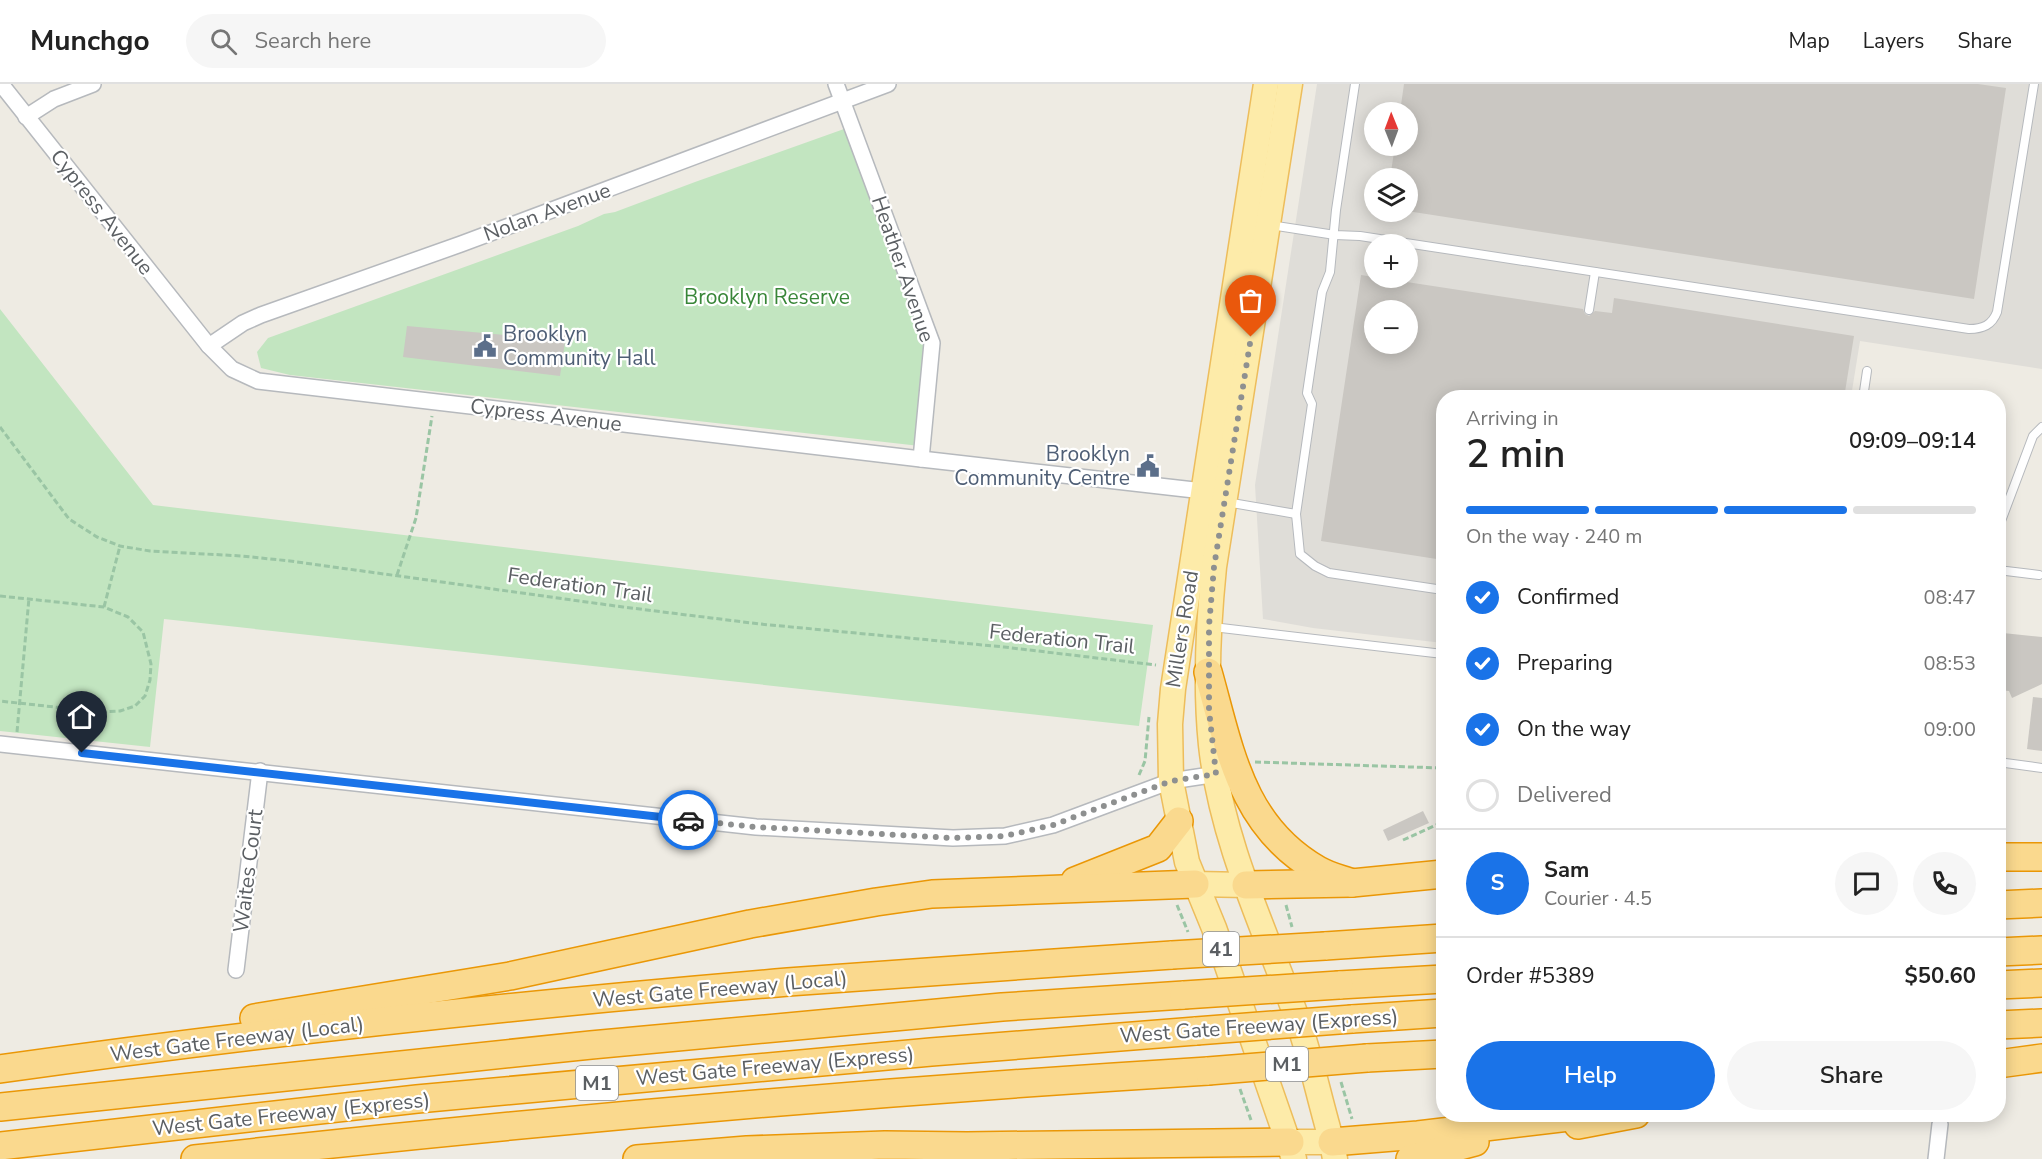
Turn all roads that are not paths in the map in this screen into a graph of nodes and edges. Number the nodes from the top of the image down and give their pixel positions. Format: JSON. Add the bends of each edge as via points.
{"nodes":[{"id":1,"x":1,"y":84,"type":"edge"},
{"id":2,"x":93,"y":84,"type":"edge"},
{"id":3,"x":836,"y":84,"type":"edge"},
{"id":4,"x":888,"y":84,"type":"edge"},
{"id":5,"x":1266,"y":84,"type":"edge"},
{"id":6,"x":1290,"y":84,"type":"edge"},
{"id":7,"x":1355,"y":84,"type":"edge"},
{"id":8,"x":2034,"y":84,"type":"edge"},
{"id":9,"x":843,"y":101,"type":"junction"},
{"id":10,"x":26,"y":117,"type":"junction"},
{"id":11,"x":1268,"y":225,"type":"junction"},
{"id":12,"x":1335,"y":235,"type":"junction"},
{"id":13,"x":1595,"y":272,"type":"junction"},
{"id":14,"x":1589,"y":310,"type":"dead end"},
{"id":15,"x":209,"y":346,"type":"junction"},
{"id":16,"x":1867,"y":371,"type":"dead end"},
{"id":17,"x":1864,"y":390,"type":"edge"},
{"id":18,"x":2042,"y":427,"type":"edge"},
{"id":19,"x":921,"y":459,"type":"junction"},
{"id":20,"x":1218,"y":495,"type":"junction"},
{"id":21,"x":2006,"y":508,"type":"edge"},
{"id":22,"x":1296,"y":514,"type":"junction"},
{"id":23,"x":2006,"y":571,"type":"edge"},
{"id":24,"x":2039,"y":574,"type":"dead end"},
{"id":25,"x":1436,"y":589,"type":"edge"},
{"id":26,"x":1209,"y":626,"type":"junction"},
{"id":27,"x":1436,"y":653,"type":"edge"},
{"id":28,"x":1208,"y":672,"type":"joint"},
{"id":29,"x":7,"y":745,"type":"edge"},
{"id":30,"x":2006,"y":763,"type":"edge"},
{"id":31,"x":2042,"y":768,"type":"edge"},
{"id":32,"x":260,"y":771,"type":"junction"},
{"id":33,"x":1226,"y":773,"type":"junction"},
{"id":34,"x":1171,"y":781,"type":"junction"},
{"id":35,"x":1179,"y":821,"type":"junction"},
{"id":36,"x":2042,"y":856,"type":"edge"},
{"id":37,"x":2006,"y":857,"type":"edge"},
{"id":38,"x":1436,"y":875,"type":"edge"},
{"id":39,"x":1352,"y":883,"type":"junction"},
{"id":40,"x":1195,"y":884,"type":"junction"},
{"id":41,"x":1245,"y":885,"type":"junction"},
{"id":42,"x":1054,"y":889,"type":"junction"},
{"id":43,"x":2042,"y":903,"type":"edge"},
{"id":44,"x":2006,"y":905,"type":"edge"},
{"id":45,"x":1436,"y":938,"type":"edge"},
{"id":46,"x":2042,"y":950,"type":"edge"},
{"id":47,"x":2006,"y":952,"type":"edge"},
{"id":48,"x":236,"y":970,"type":"dead end"},
{"id":49,"x":1436,"y":979,"type":"edge"},
{"id":50,"x":2042,"y":983,"type":"edge"},
{"id":51,"x":2006,"y":985,"type":"edge"},
{"id":52,"x":1436,"y":1013,"type":"edge"},
{"id":53,"x":2042,"y":1023,"type":"edge"},
{"id":54,"x":2006,"y":1025,"type":"edge"},
{"id":55,"x":1436,"y":1054,"type":"edge"},
{"id":56,"x":2042,"y":1058,"type":"edge"},
{"id":57,"x":71,"y":1059,"type":"junction"},
{"id":58,"x":2006,"y":1063,"type":"edge"},
{"id":59,"x":0,"y":1069,"type":"edge"},
{"id":60,"x":0,"y":1107,"type":"edge"},
{"id":61,"x":1525,"y":1122,"type":"edge"},
{"id":62,"x":1590,"y":1122,"type":"edge"},
{"id":63,"x":1940,"y":1124,"type":"dead end"},
{"id":64,"x":0,"y":1146,"type":"edge"},
{"id":65,"x":1334,"y":1150,"type":"edge"},
{"id":66,"x":1292,"y":1151,"type":"edge"},
{"id":67,"x":195,"y":1159,"type":"edge"},
{"id":68,"x":637,"y":1159,"type":"edge"},
{"id":69,"x":1410,"y":1159,"type":"edge"},
{"id":70,"x":1936,"y":1159,"type":"edge"}],
"edges":[{"from":1,"to":10,"type":"street","name":"Cypress Avenue"},
{"from":2,"to":10,"type":"street","via":[[54,99]]},
{"from":3,"to":9,"type":"street","name":"Heather Avenue"},
{"from":4,"to":9,"type":"street","name":"Nolan Avenue"},
{"from":5,"to":20,"type":"main road","name":"Millers Road","number":"41"},
{"from":6,"to":11,"type":"main road","name":"Millers Road","number":"41"},
{"from":7,"to":12,"type":"lane"},
{"from":8,"to":13,"type":"lane","via":[[1997,312],[1994,320],[1982,328]]},
{"from":9,"to":15,"type":"street","name":"Nolan Avenue","via":[[261,315]]},
{"from":9,"to":19,"type":"street","name":"Heather Avenue","via":[[932,343]]},
{"from":10,"to":15,"type":"street","name":"Cypress Avenue"},
{"from":11,"to":12,"type":"lane"},
{"from":11,"to":20,"type":"main road","name":"Millers Road","number":"41"},
{"from":12,"to":13,"type":"lane"},
{"from":12,"to":22,"type":"lane","via":[[1307,393],[1312,404]]},
{"from":13,"to":14,"type":"lane"},
{"from":15,"to":19,"type":"street","name":"Cypress Avenue","via":[[232,369],[258,381]]},
{"from":16,"to":17,"type":"lane"},
{"from":18,"to":21,"type":"lane","via":[[2033,436]]},
{"from":19,"to":20,"type":"street","name":"Cypress Avenue"},
{"from":20,"to":22,"type":"lane"},
{"from":20,"to":26,"type":"main road","name":"Millers Road","number":"41"},
{"from":20,"to":34,"type":"main road","name":"Millers Road","number":"41","via":[[1177,668],[1170,724]]},
{"from":22,"to":25,"type":"lane","via":[[1300,554],[1315,567],[1345,576]]},
{"from":23,"to":24,"type":"lane"},
{"from":26,"to":27,"type":"lane"},
{"from":26,"to":28,"type":"main road","name":"Millers Road","number":"41"},
{"from":28,"to":33,"type":"highway"},
{"from":29,"to":32,"type":"street"},
{"from":30,"to":31,"type":"lane"},
{"from":32,"to":34,"type":"street","via":[[756,827],[953,838],[1005,836],[1053,825]]},
{"from":32,"to":48,"type":"street","name":"Waites Court"},
{"from":33,"to":34,"type":"street"},
{"from":33,"to":39,"type":"highway","via":[[1285,846],[1319,872]]},
{"from":33,"to":41,"type":"main road","number":"41","via":[[1229,834]]},
{"from":34,"to":35,"type":"main road","name":"Millers Road","number":"41"},
{"from":35,"to":40,"type":"main road","name":"Millers Road","number":"41"},
{"from":35,"to":42,"type":"highway","via":[[1158,848]]},
{"from":36,"to":37,"type":"highway"},
{"from":38,"to":39,"type":"highway"},
{"from":39,"to":41,"type":"highway"},
{"from":40,"to":41,"type":"main road"},
{"from":40,"to":42,"type":"highway"},
{"from":40,"to":66,"type":"main road","name":"Millers Road","number":"41"},
{"from":41,"to":65,"type":"main road","number":"41","via":[[1296,1013]]},
{"from":42,"to":57,"type":"highway","via":[[932,894],[876,902],[750,924],[510,976],[244,1020]]},
{"from":43,"to":44,"type":"highway"},
{"from":45,"to":57,"type":"highway","name":"West Gate Freeway (Local)","bridge":true,"via":[[789,982],[542,1004],[198,1041]]},
{"from":46,"to":47,"type":"highway"},
{"from":49,"to":60,"type":"highway","name":"West Gate Freeway (Express)","number":"M1","bridge":true,"via":[[1002,1007],[591,1045]]},
{"from":50,"to":51,"type":"highway"},
{"from":52,"to":64,"type":"highway","name":"West Gate Freeway (Express)","number":"M1","bridge":true,"via":[[931,1052],[417,1099]]},
{"from":53,"to":54,"type":"highway"},
{"from":55,"to":67,"type":"highway","number":"M1","bridge":true,"via":[[605,1116]]},
{"from":56,"to":58,"type":"highway"},
{"from":57,"to":59,"type":"highway","name":"West Gate Freeway (Local)"},
{"from":61,"to":65,"type":"highway"},
{"from":62,"to":69,"type":"highway","via":[[1470,1143]]},
{"from":63,"to":70,"type":"street"},
{"from":65,"to":66,"type":"main road"},
{"from":66,"to":68,"type":"highway","via":[[885,1145]]}]}
